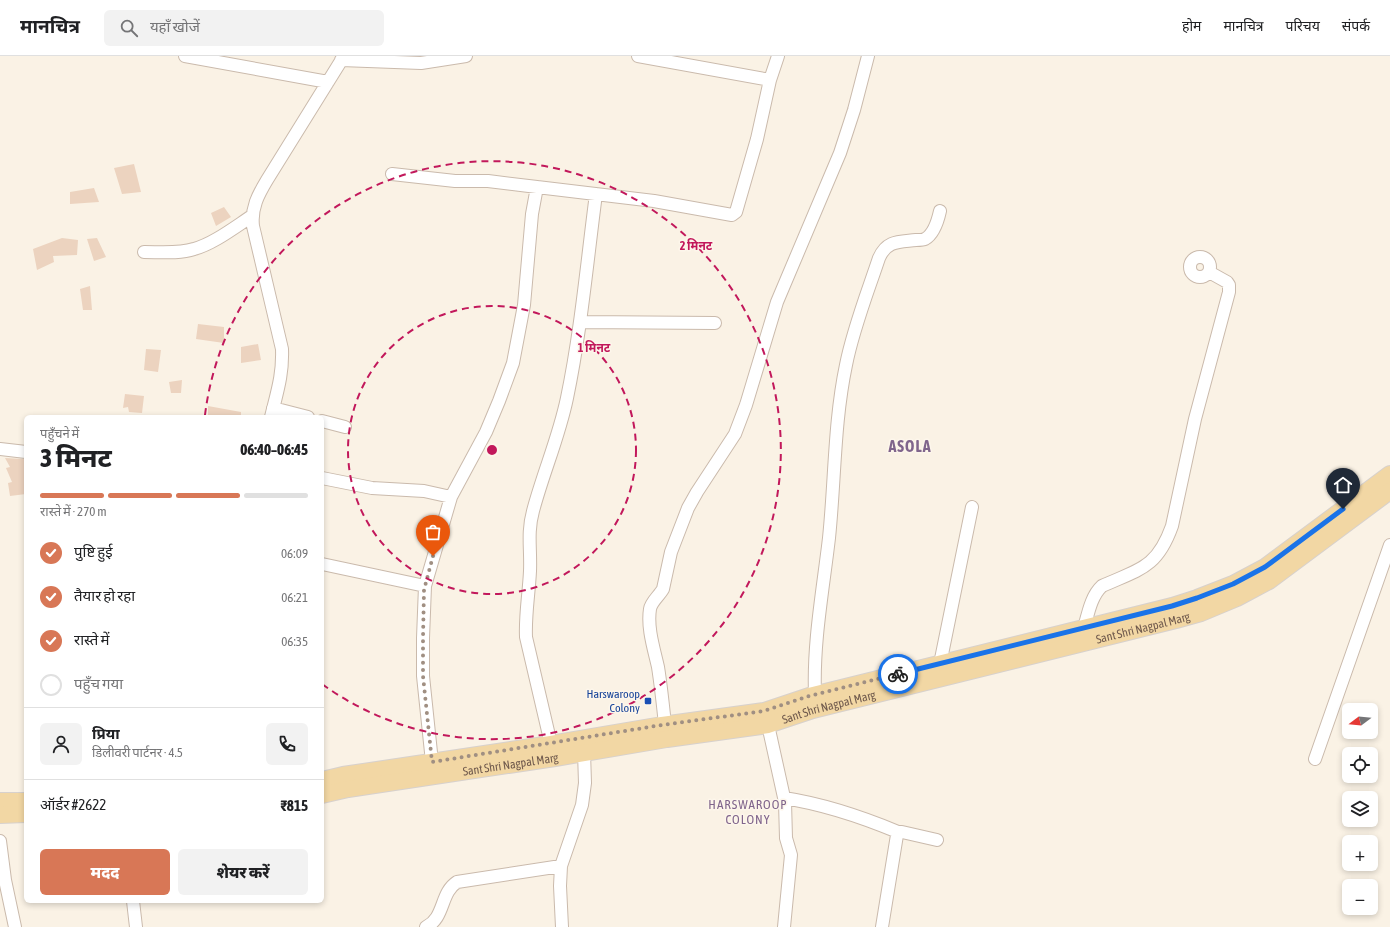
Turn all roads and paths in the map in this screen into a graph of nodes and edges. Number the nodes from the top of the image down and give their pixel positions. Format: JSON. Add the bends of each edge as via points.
{"nodes":[{"id":1,"x":185,"y":56,"type":"edge"},
{"id":2,"x":466,"y":56,"type":"edge"},
{"id":3,"x":638,"y":56,"type":"edge"},
{"id":4,"x":778,"y":56,"type":"edge"},
{"id":5,"x":868,"y":56,"type":"edge"},
{"id":6,"x":343,"y":58,"type":"edge"},
{"id":7,"x":770,"y":80,"type":"junction"},
{"id":8,"x":328,"y":82,"type":"junction"},
{"id":9,"x":392,"y":174,"type":"dead end"},
{"id":10,"x":537,"y":187,"type":"junction"},
{"id":11,"x":596,"y":194,"type":"junction"},
{"id":12,"x":940,"y":211,"type":"dead end"},
{"id":13,"x":252,"y":216,"type":"junction"},
{"id":14,"x":144,"y":252,"type":"dead end"},
{"id":15,"x":1209,"y":272,"type":"dead end"},
{"id":16,"x":580,"y":322,"type":"junction"},
{"id":17,"x":715,"y":323,"type":"dead end"},
{"id":18,"x":272,"y":412,"type":"edge"},
{"id":19,"x":294,"y":415,"type":"edge"},
{"id":20,"x":324,"y":422,"type":"edge"},
{"id":21,"x":345,"y":427,"type":"dead end"},
{"id":22,"x":0,"y":449,"type":"edge"},
{"id":23,"x":24,"y":452,"type":"edge"},
{"id":24,"x":1390,"y":474,"type":"edge"},
{"id":25,"x":324,"y":478,"type":"edge"},
{"id":26,"x":1390,"y":491,"type":"edge"},
{"id":27,"x":451,"y":497,"type":"junction"},
{"id":28,"x":972,"y":507,"type":"dead end"},
{"id":29,"x":1390,"y":545,"type":"edge"},
{"id":30,"x":324,"y":564,"type":"edge"},
{"id":31,"x":425,"y":586,"type":"junction"},
{"id":32,"x":1084,"y":628,"type":"junction"},
{"id":33,"x":940,"y":664,"type":"junction"},
{"id":34,"x":815,"y":694,"type":"junction"},
{"id":35,"x":665,"y":724,"type":"junction"},
{"id":36,"x":768,"y":725,"type":"junction"},
{"id":37,"x":551,"y":744,"type":"junction"},
{"id":38,"x":584,"y":752,"type":"junction"},
{"id":39,"x":1315,"y":759,"type":"dead end"},
{"id":40,"x":432,"y":762,"type":"junction"},
{"id":41,"x":324,"y":780,"type":"edge"},
{"id":42,"x":324,"y":795,"type":"edge"},
{"id":43,"x":784,"y":798,"type":"junction"},
{"id":44,"x":0,"y":801,"type":"edge"},
{"id":45,"x":24,"y":801,"type":"edge"},
{"id":46,"x":0,"y":814,"type":"edge"},
{"id":47,"x":24,"y":814,"type":"edge"},
{"id":48,"x":898,"y":832,"type":"junction"},
{"id":49,"x":937,"y":840,"type":"dead end"},
{"id":50,"x":0,"y":841,"type":"edge"},
{"id":51,"x":561,"y":866,"type":"junction"},
{"id":52,"x":133,"y":903,"type":"edge"},
{"id":53,"x":15,"y":927,"type":"edge"},
{"id":54,"x":136,"y":927,"type":"edge"},
{"id":55,"x":426,"y":927,"type":"edge"},
{"id":56,"x":562,"y":927,"type":"edge"},
{"id":57,"x":784,"y":927,"type":"edge"},
{"id":58,"x":882,"y":927,"type":"edge"}],
"edges":[{"from":1,"to":8,"type":"street"},
{"from":2,"to":6,"type":"street","via":[[421,63]]},
{"from":3,"to":7,"type":"street"},
{"from":4,"to":7,"type":"street"},
{"from":5,"to":35,"type":"street","via":[[840,153],[778,302],[735,434],[688,508],[671,552],[663,589],[651,605],[650,630]]},
{"from":6,"to":8,"type":"street"},
{"from":7,"to":11,"type":"street","via":[[757,139],[734,214]]},
{"from":8,"to":13,"type":"street","via":[[257,197]]},
{"from":9,"to":10,"type":"street"},
{"from":10,"to":11,"type":"street"},
{"from":10,"to":27,"type":"street","via":[[532,214],[524,305],[513,363],[486,432]]},
{"from":11,"to":16,"type":"street"},
{"from":12,"to":34,"type":"street","via":[[938,222],[926,238],[897,243],[885,248],[879,258],[845,367],[814,659]]},
{"from":13,"to":14,"type":"street","via":[[193,250]]},
{"from":13,"to":18,"type":"street","via":[[282,348],[281,379]]},
{"from":15,"to":32,"type":"street","via":[[1227,282],[1229,292],[1195,419],[1169,536],[1157,556],[1145,567],[1098,590]]},
{"from":16,"to":17,"type":"street"},
{"from":16,"to":37,"type":"street","via":[[559,432],[533,511],[529,534],[530,569],[526,637]]},
{"from":18,"to":19,"type":"street"},
{"from":20,"to":21,"type":"street"},
{"from":22,"to":23,"type":"street"},
{"from":24,"to":32,"type":"main road","name":"Sant Shri Nagpal Marg","via":[[1265,567],[1233,584],[1172,606]]},
{"from":25,"to":27,"type":"street","via":[[372,488],[424,491]]},
{"from":26,"to":36,"type":"main road","name":"Sant Shri Nagpal Marg","via":[[1269,581],[1237,598],[1201,612],[813,710]]},
{"from":27,"to":31,"type":"street"},
{"from":28,"to":33,"type":"street"},
{"from":29,"to":39,"type":"street"},
{"from":30,"to":31,"type":"street"},
{"from":31,"to":40,"type":"street","via":[[423,676]]},
{"from":32,"to":33,"type":"main road","name":"Sant Shri Nagpal Marg"},
{"from":33,"to":34,"type":"main road","name":"Sant Shri Nagpal Marg"},
{"from":34,"to":35,"type":"main road","name":"Sant Shri Nagpal Marg","via":[[764,711]]},
{"from":35,"to":37,"type":"main road","name":"Sant Shri Nagpal Marg"},
{"from":36,"to":38,"type":"main road","name":"Sant Shri Nagpal Marg"},
{"from":36,"to":43,"type":"street"},
{"from":37,"to":40,"type":"main road","name":"Sant Shri Nagpal Marg"},
{"from":38,"to":42,"type":"main road","name":"Sant Shri Nagpal Marg"},
{"from":38,"to":51,"type":"street","via":[[585,783],[582,805]]},
{"from":40,"to":41,"type":"main road","name":"Sant Shri Nagpal Marg"},
{"from":43,"to":48,"type":"street","via":[[805,801]]},
{"from":43,"to":57,"type":"street","via":[[786,838],[792,859]]},
{"from":44,"to":45,"type":"main road"},
{"from":46,"to":47,"type":"main road"},
{"from":48,"to":49,"type":"street"},
{"from":48,"to":58,"type":"street"},
{"from":50,"to":53,"type":"street"},
{"from":51,"to":55,"type":"street","via":[[456,882],[449,890],[436,920]]},
{"from":51,"to":56,"type":"street"},
{"from":52,"to":54,"type":"street"}]}
